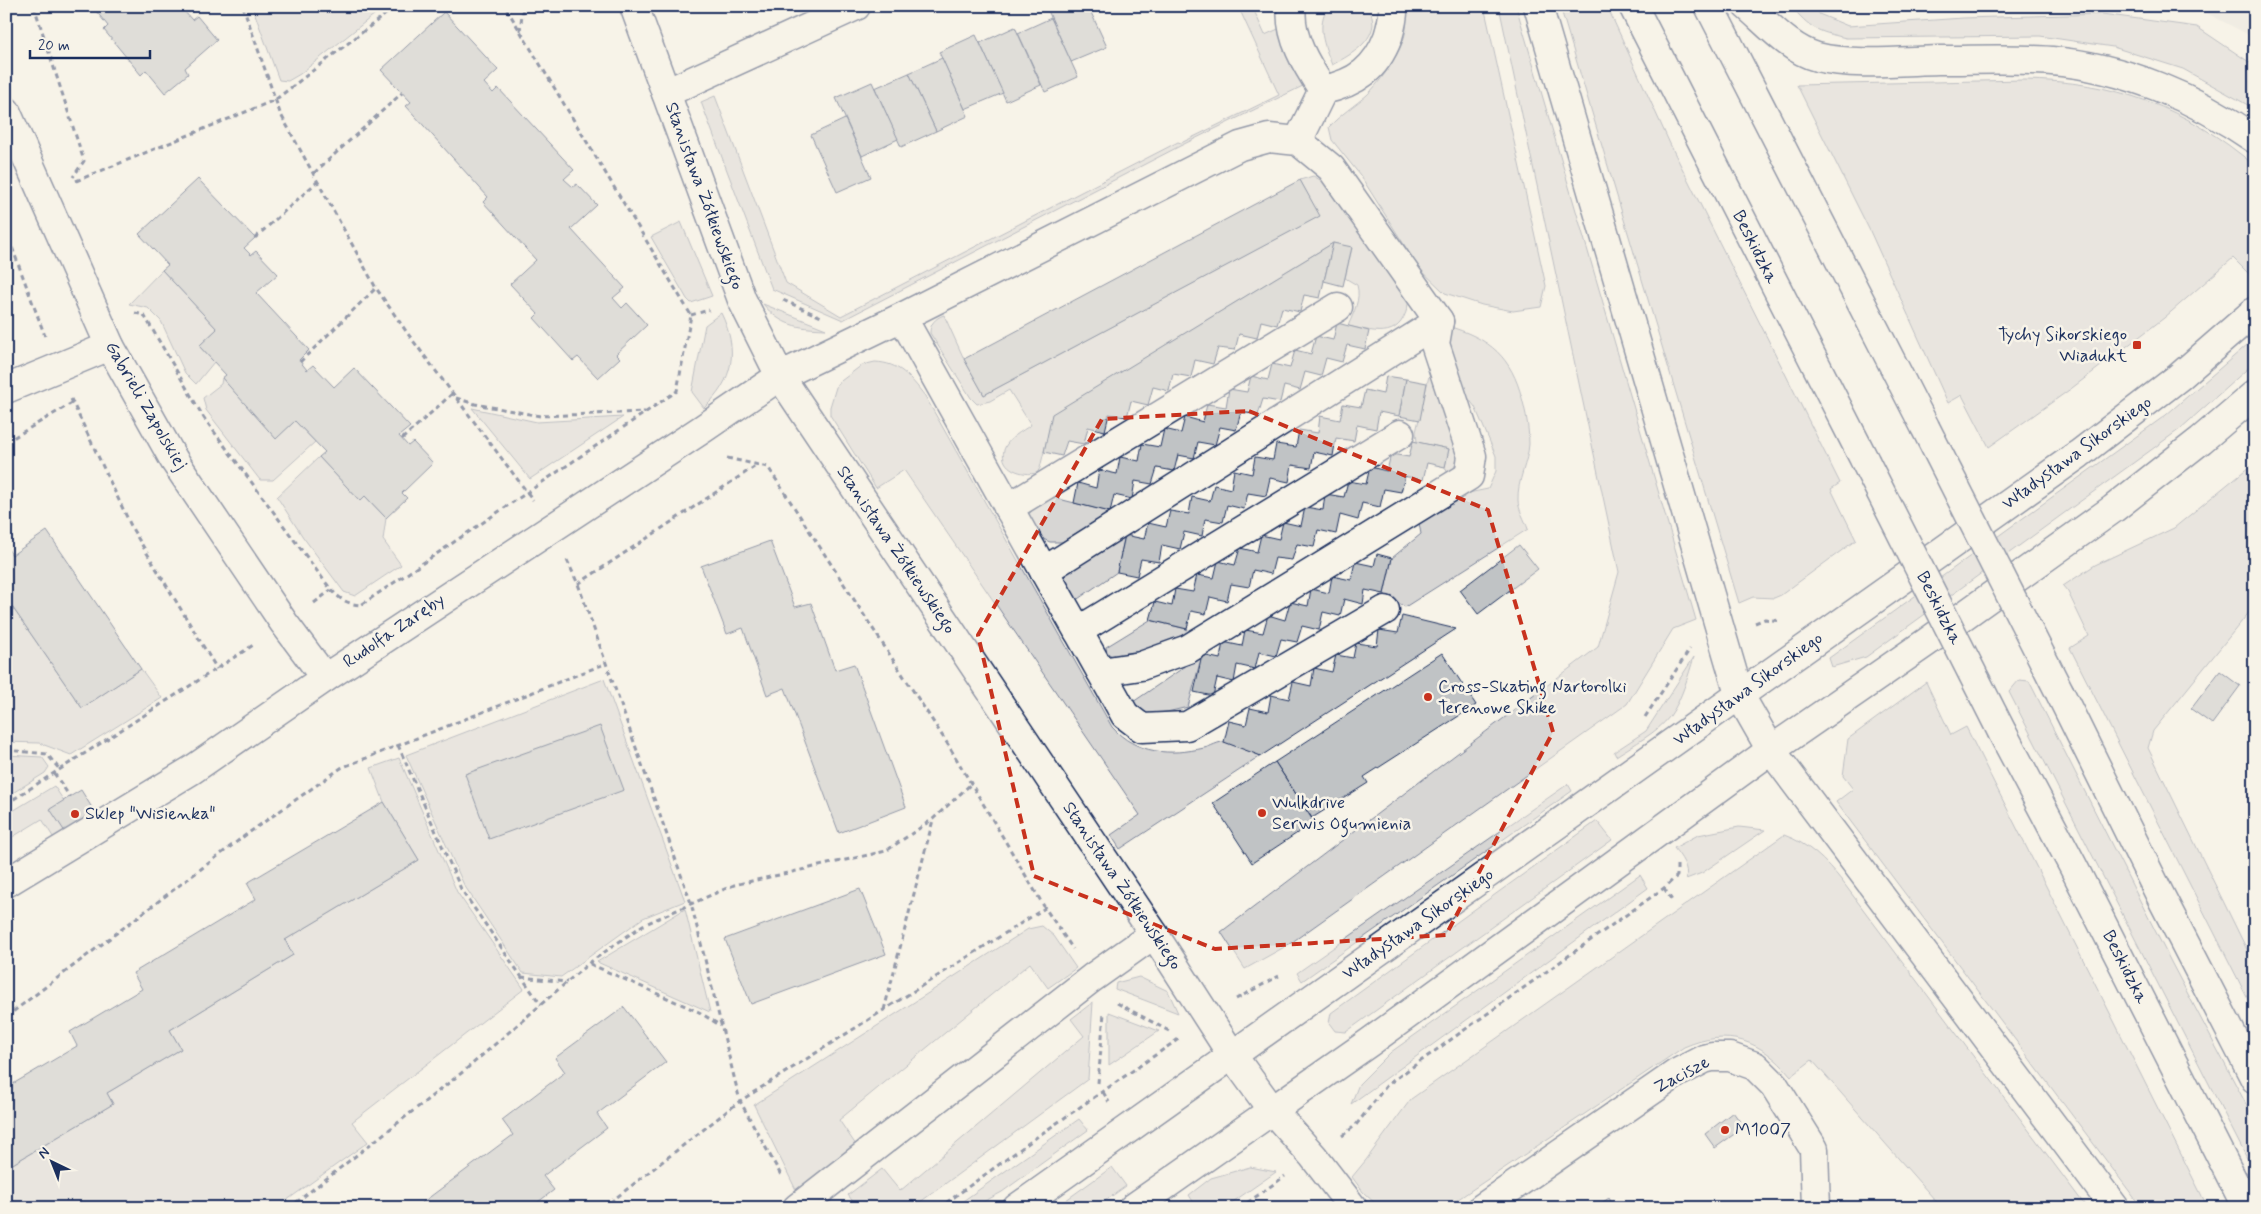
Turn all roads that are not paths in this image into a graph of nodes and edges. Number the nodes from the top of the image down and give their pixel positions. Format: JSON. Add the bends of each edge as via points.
{"nodes":[{"id":1,"x":634,"y":6,"type":"edge"},
{"id":2,"x":856,"y":6,"type":"edge"},
{"id":3,"x":1292,"y":6,"type":"edge"},
{"id":4,"x":1393,"y":6,"type":"edge"},
{"id":5,"x":1538,"y":6,"type":"edge"},
{"id":6,"x":1633,"y":6,"type":"edge"},
{"id":7,"x":1709,"y":6,"type":"edge"},
{"id":8,"x":1746,"y":6,"type":"edge"},
{"id":9,"x":1323,"y":90,"type":"junction"},
{"id":10,"x":666,"y":93,"type":"junction"},
{"id":11,"x":6,"y":111,"type":"edge"},
{"id":12,"x":2255,"y":139,"type":"edge"},
{"id":13,"x":1298,"y":141,"type":"junction"},
{"id":14,"x":18,"y":166,"type":"edge"},
{"id":15,"x":1338,"y":307,"type":"dead end"},
{"id":16,"x":2255,"y":311,"type":"edge"},
{"id":17,"x":902,"y":317,"type":"junction"},
{"id":18,"x":1439,"y":321,"type":"junction"},
{"id":19,"x":110,"y":346,"type":"junction"},
{"id":20,"x":780,"y":376,"type":"junction"},
{"id":21,"x":6,"y":389,"type":"edge"},
{"id":22,"x":2255,"y":394,"type":"edge"},
{"id":23,"x":1400,"y":434,"type":"dead end"},
{"id":24,"x":1008,"y":508,"type":"junction"},
{"id":25,"x":1044,"y":571,"type":"junction"},
{"id":26,"x":1384,"y":610,"type":"dead end"},
{"id":27,"x":1078,"y":631,"type":"junction"},
{"id":28,"x":1101,"y":672,"type":"junction"},
{"id":29,"x":324,"y":678,"type":"junction"},
{"id":30,"x":1739,"y":694,"type":"junction"},
{"id":31,"x":1771,"y":750,"type":"junction"},
{"id":32,"x":6,"y":883,"type":"edge"},
{"id":33,"x":1154,"y":934,"type":"junction"},
{"id":34,"x":1232,"y":1055,"type":"junction"},
{"id":35,"x":2255,"y":1079,"type":"edge"},
{"id":36,"x":1272,"y":1110,"type":"junction"},
{"id":37,"x":797,"y":1207,"type":"edge"},
{"id":38,"x":1017,"y":1208,"type":"edge"},
{"id":39,"x":1133,"y":1208,"type":"edge"},
{"id":40,"x":1353,"y":1208,"type":"edge"},
{"id":41,"x":1482,"y":1208,"type":"edge"},
{"id":42,"x":1816,"y":1208,"type":"edge"},
{"id":43,"x":2115,"y":1208,"type":"edge"},
{"id":44,"x":2247,"y":1208,"type":"edge"}],
"edges":[{"from":1,"to":10,"type":"street","name":"Stanisława Żółkiewskiego"},
{"from":2,"to":10,"type":"street"},
{"from":3,"to":9,"type":"street","via":[[1298,47]]},
{"from":4,"to":9,"type":"street","via":[[1391,28],[1376,62],[1350,83]]},
{"from":5,"to":30,"type":"street"},
{"from":6,"to":44,"type":"street","name":"Beskidzka","bridge":true},
{"from":7,"to":35,"type":"street","bridge":true},
{"from":8,"to":12,"type":"street","via":[[1797,48],[1816,57],[1865,61],[2054,61],[2122,75],[2163,88]]},
{"from":9,"to":13,"type":"street"},
{"from":10,"to":20,"type":"street","name":"Stanisława Żółkiewskiego","via":[[742,300]]},
{"from":11,"to":14,"type":"street","name":"Gabrieli Zapolskiej"},
{"from":13,"to":17,"type":"street","name":"Rudolfa Zaręby","via":[[1269,138],[1240,146]]},
{"from":13,"to":18,"type":"street","via":[[1331,168]]},
{"from":14,"to":19,"type":"street","name":"Gabrieli Zapolskiej"},
{"from":15,"to":24,"type":"street"},
{"from":16,"to":30,"type":"street","name":"Władysława Sikorskiego","via":[[2179,376],[2079,454]]},
{"from":17,"to":20,"type":"street","name":"Rudolfa Zaręby"},
{"from":17,"to":24,"type":"street"},
{"from":18,"to":25,"type":"street"},
{"from":18,"to":28,"type":"street","via":[[1435,344],[1472,456],[1468,476],[1188,649],[1141,666]]},
{"from":19,"to":21,"type":"street"},
{"from":19,"to":29,"type":"street","name":"Gabrieli Zapolskiej","via":[[174,460]]},
{"from":20,"to":29,"type":"street","name":"Rudolfa Zaręby"},
{"from":20,"to":33,"type":"street","name":"Stanisława Żółkiewskiego"},
{"from":22,"to":31,"type":"street","via":[[2113,509]]},
{"from":23,"to":27,"type":"street"},
{"from":24,"to":25,"type":"street"},
{"from":25,"to":27,"type":"street"},
{"from":26,"to":28,"type":"street","via":[[1187,726],[1142,728],[1126,715]]},
{"from":27,"to":28,"type":"street"},
{"from":29,"to":32,"type":"street","name":"Rudolfa Zaręby","via":[[192,770]]},
{"from":30,"to":31,"type":"street"},
{"from":30,"to":34,"type":"street","name":"Władysława Sikorskiego"},
{"from":31,"to":36,"type":"street"},
{"from":31,"to":43,"type":"street"},
{"from":33,"to":34,"type":"street","name":"Stanisława Żółkiewskiego"},
{"from":33,"to":37,"type":"street","via":[[1099,988]]},
{"from":34,"to":36,"type":"street"},
{"from":34,"to":38,"type":"street","name":"Władysława Sikorskiego"},
{"from":36,"to":39,"type":"street"},
{"from":36,"to":40,"type":"street"},
{"from":41,"to":42,"type":"street","name":"Zacisze","via":[[1677,1073],[1704,1059],[1721,1057],[1739,1059],[1755,1066],[1774,1085],[1814,1149]]}]}
